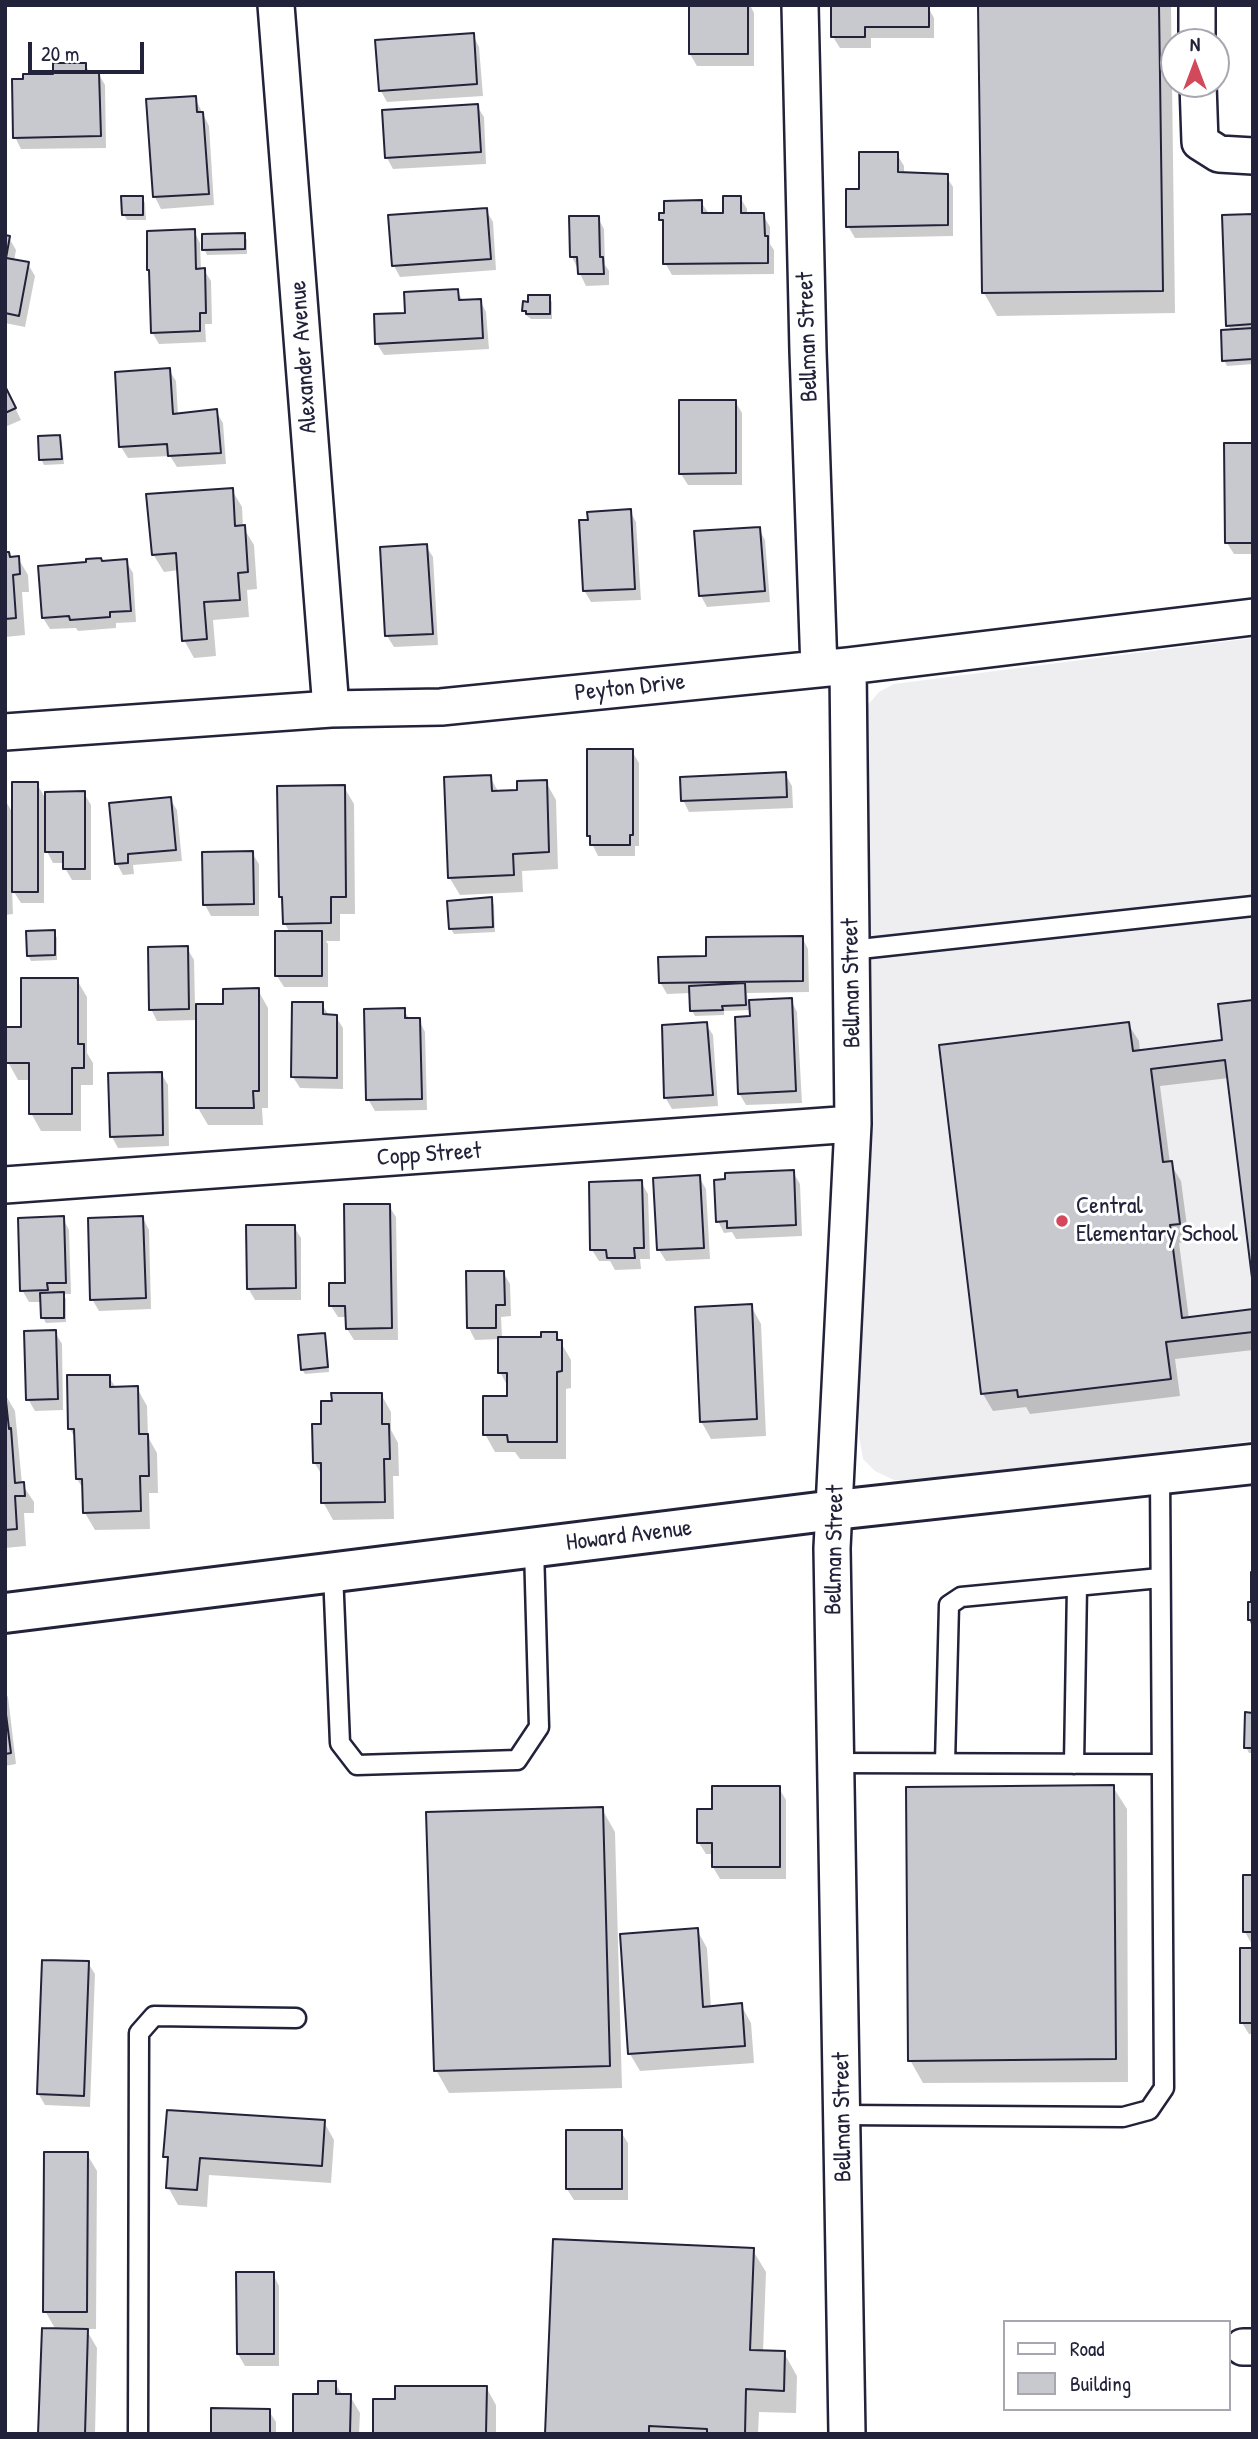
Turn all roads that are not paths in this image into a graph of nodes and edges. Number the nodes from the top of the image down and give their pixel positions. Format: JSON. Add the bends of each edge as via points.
{"nodes":[{"id":1,"x":276,"y":5,"type":"edge"},
{"id":2,"x":800,"y":5,"type":"edge"},
{"id":3,"x":1197,"y":5,"type":"edge"},
{"id":4,"x":1198,"y":28,"type":"edge"},
{"id":5,"x":1198,"y":98,"type":"edge"},
{"id":6,"x":1253,"y":156,"type":"edge"},
{"id":7,"x":1253,"y":617,"type":"edge"},
{"id":8,"x":834,"y":668,"type":"junction"},
{"id":9,"x":331,"y":709,"type":"junction"},
{"id":10,"x":5,"y":732,"type":"edge"},
{"id":11,"x":1253,"y":906,"type":"edge"},
{"id":12,"x":851,"y":950,"type":"junction"},
{"id":13,"x":853,"y":1124,"type":"junction"},
{"id":14,"x":5,"y":1185,"type":"edge"},
{"id":15,"x":1253,"y":1464,"type":"edge"},
{"id":16,"x":1160,"y":1474,"type":"junction"},
{"id":17,"x":835,"y":1510,"type":"junction"},
{"id":18,"x":534,"y":1548,"type":"junction"},
{"id":19,"x":333,"y":1572,"type":"junction"},
{"id":20,"x":1160,"y":1578,"type":"junction"},
{"id":21,"x":1077,"y":1586,"type":"junction"},
{"id":22,"x":5,"y":1613,"type":"edge"},
{"id":23,"x":836,"y":1763,"type":"junction"},
{"id":24,"x":945,"y":1763,"type":"junction"},
{"id":25,"x":1074,"y":1764,"type":"junction"},
{"id":26,"x":1161,"y":1765,"type":"junction"},
{"id":27,"x":296,"y":2018,"type":"dead end"},
{"id":28,"x":843,"y":2115,"type":"junction"},
{"id":29,"x":138,"y":2434,"type":"edge"},
{"id":30,"x":847,"y":2434,"type":"edge"}],
"edges":[{"from":1,"to":9,"type":"street","name":"Alexander Avenue"},
{"from":2,"to":8,"type":"street","name":"Bellman Street","via":[[808,365]]},
{"from":3,"to":4,"type":"street"},
{"from":5,"to":6,"type":"street","via":[[1200,142],[1219,154]]},
{"from":7,"to":8,"type":"street","name":"Peyton Drive"},
{"from":8,"to":9,"type":"street","name":"Peyton Drive","via":[[440,707]]},
{"from":8,"to":12,"type":"street","name":"Bellman Street"},
{"from":9,"to":10,"type":"street","name":"Peyton Drive"},
{"from":11,"to":12,"type":"lane"},
{"from":12,"to":13,"type":"street","name":"Bellman Street"},
{"from":13,"to":14,"type":"street","name":"Copp Street"},
{"from":13,"to":17,"type":"street","name":"Bellman Street"},
{"from":15,"to":16,"type":"main road","name":"Howard Avenue"},
{"from":16,"to":17,"type":"main road","name":"Howard Avenue"},
{"from":16,"to":20,"type":"lane"},
{"from":17,"to":18,"type":"main road","name":"Howard Avenue"},
{"from":17,"to":23,"type":"street","name":"Bellman Street"},
{"from":18,"to":19,"type":"main road","name":"Howard Avenue"},
{"from":18,"to":19,"type":"lane","via":[[539,1727],[517,1760],[357,1765],[340,1744]]},
{"from":19,"to":22,"type":"main road","name":"Howard Avenue"},
{"from":20,"to":21,"type":"lane"},
{"from":20,"to":26,"type":"lane"},
{"from":21,"to":24,"type":"lane","via":[[961,1597],[949,1605]]},
{"from":21,"to":25,"type":"lane"},
{"from":23,"to":24,"type":"lane"},
{"from":23,"to":28,"type":"street","name":"Bellman Street"},
{"from":24,"to":25,"type":"lane"},
{"from":25,"to":26,"type":"lane"},
{"from":26,"to":28,"type":"lane","via":[[1164,2088],[1149,2110],[1123,2117]]},
{"from":27,"to":29,"type":"lane","via":[[154,2016],[139,2033]]},
{"from":28,"to":30,"type":"street","name":"Bellman Street"}]}
